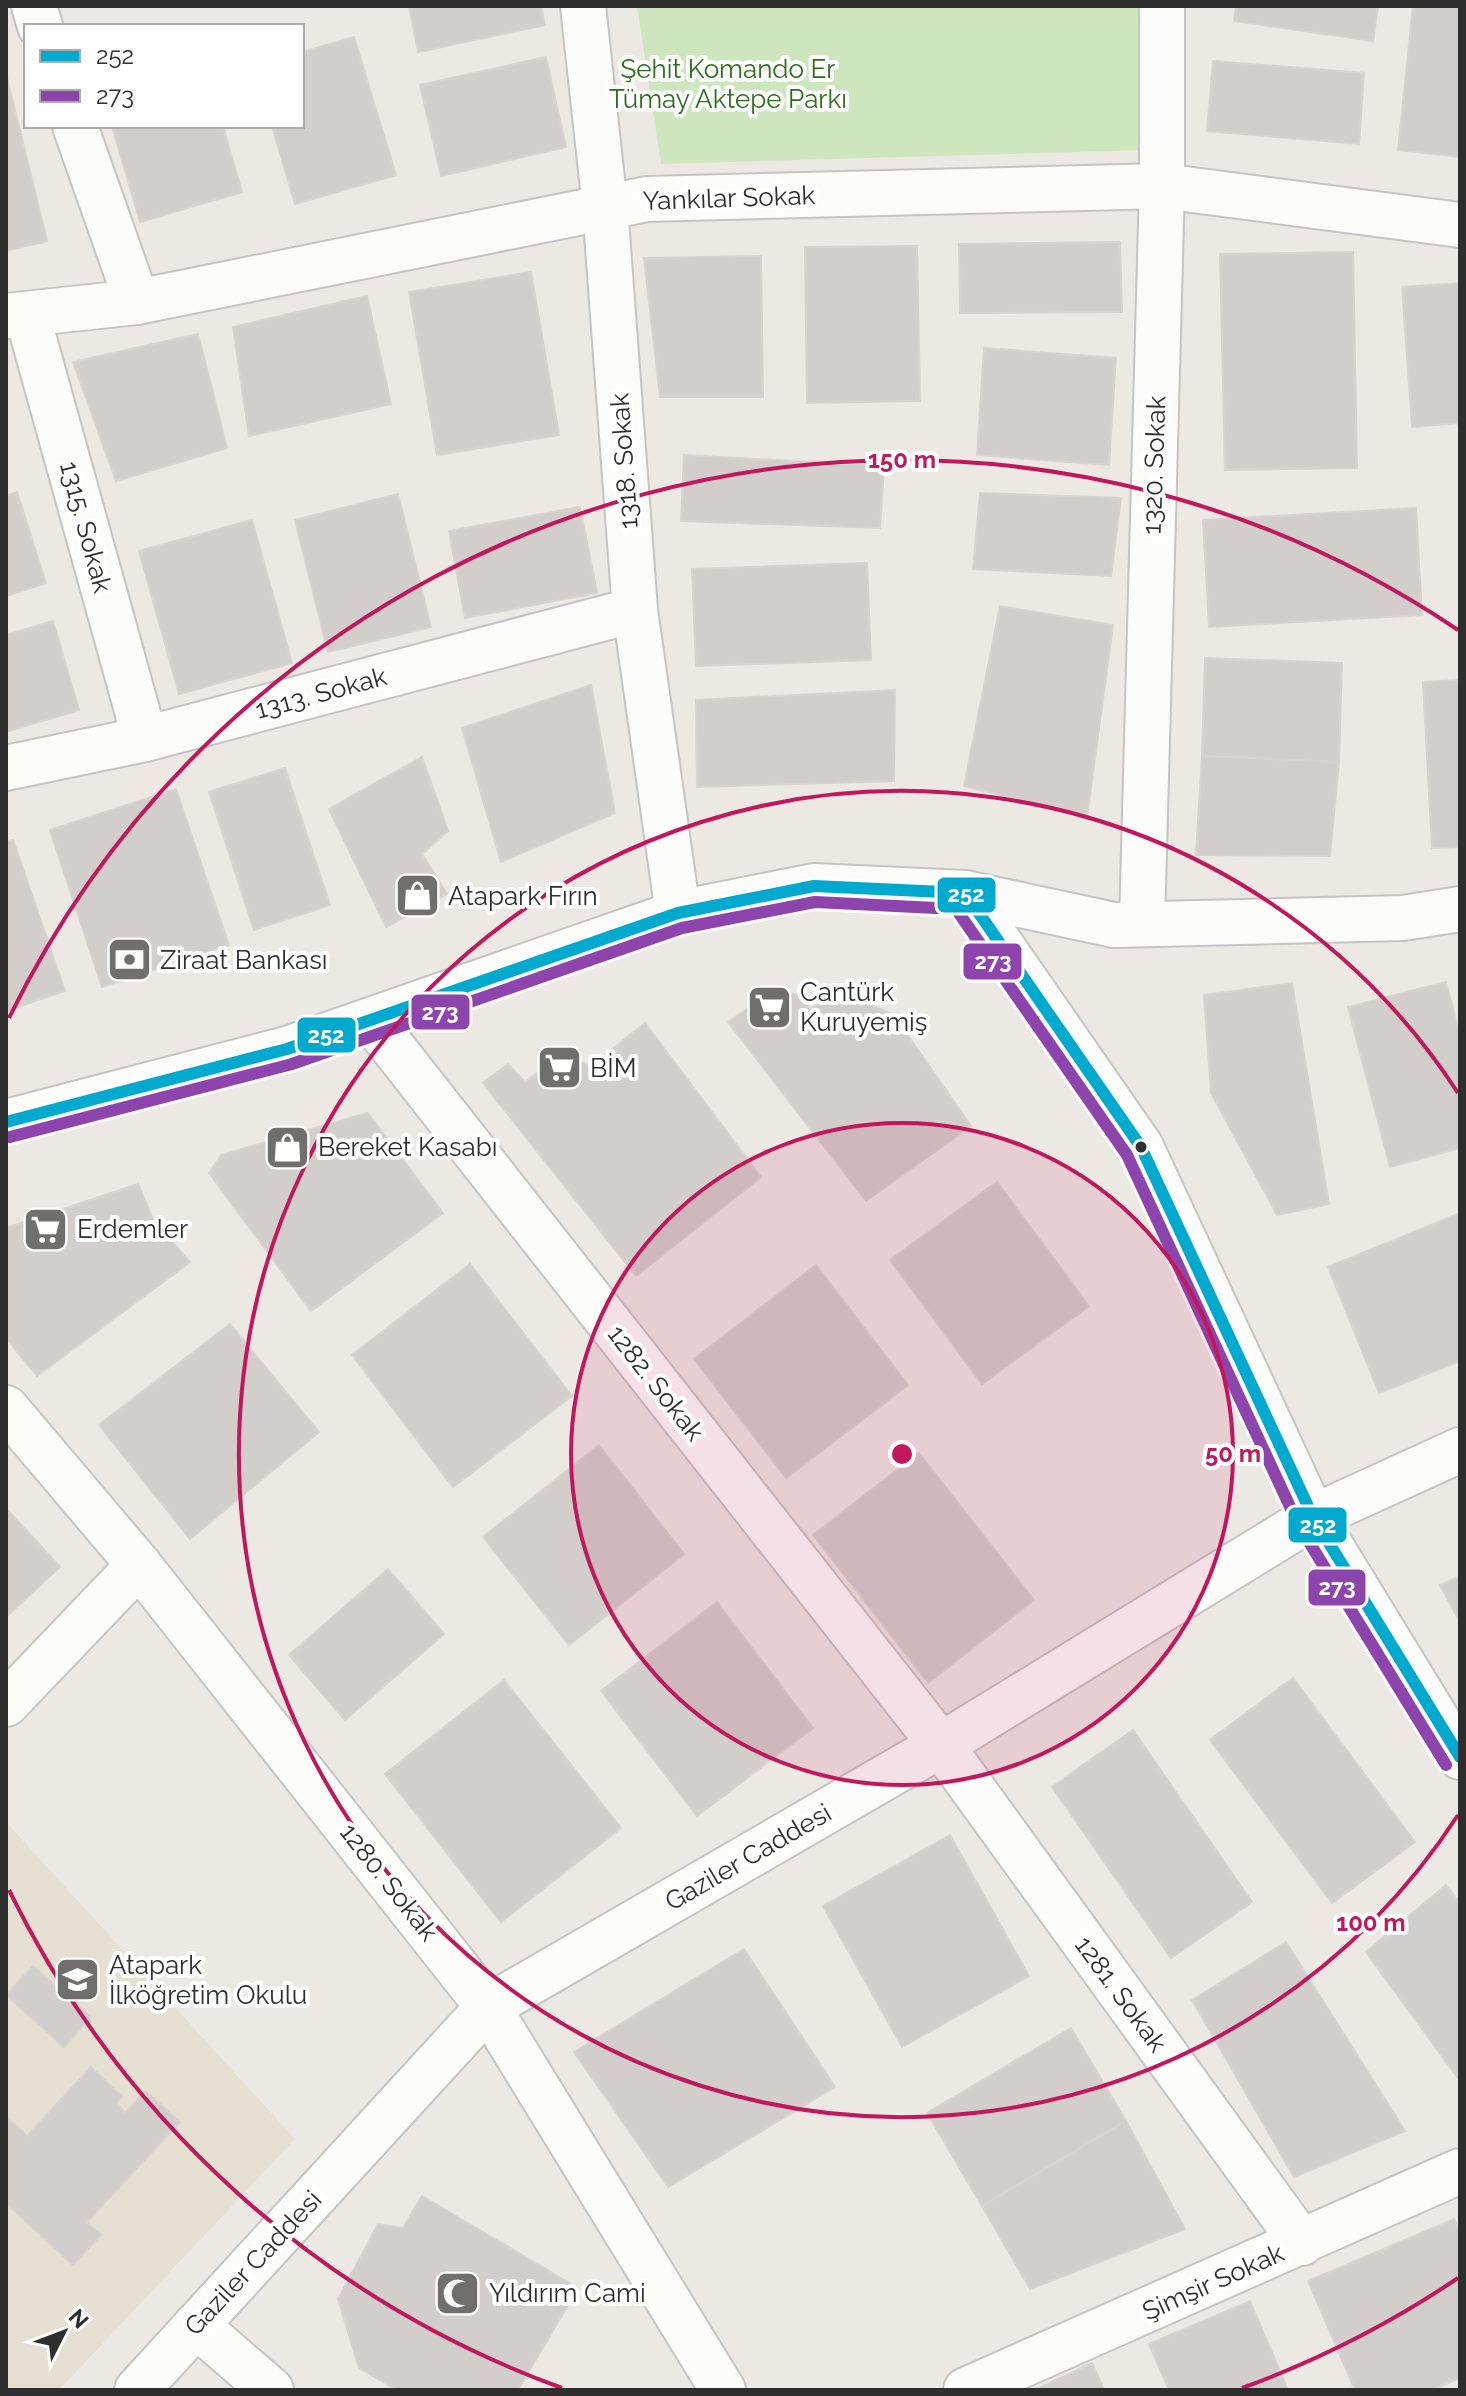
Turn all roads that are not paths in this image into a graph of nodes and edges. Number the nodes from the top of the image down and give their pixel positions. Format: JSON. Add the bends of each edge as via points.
{"nodes":[{"id":1,"x":583,"y":6,"type":"edge"},
{"id":2,"x":1162,"y":6,"type":"edge"},
{"id":3,"x":76,"y":128,"type":"edge"},
{"id":4,"x":1162,"y":186,"type":"junction"},
{"id":5,"x":605,"y":207,"type":"junction"},
{"id":6,"x":1460,"y":225,"type":"edge"},
{"id":7,"x":137,"y":302,"type":"junction"},
{"id":8,"x":17,"y":315,"type":"edge"},
{"id":9,"x":635,"y":610,"type":"junction"},
{"id":10,"x":145,"y":739,"type":"junction"},
{"id":11,"x":6,"y":768,"type":"edge"},
{"id":12,"x":965,"y":893,"type":"junction"},
{"id":13,"x":1460,"y":909,"type":"edge"},
{"id":14,"x":678,"y":913,"type":"junction"},
{"id":15,"x":1142,"y":924,"type":"junction"},
{"id":16,"x":372,"y":1021,"type":"junction"},
{"id":17,"x":6,"y":1122,"type":"edge"},
{"id":18,"x":6,"y":1408,"type":"edge"},
{"id":19,"x":1460,"y":1450,"type":"edge"},
{"id":20,"x":1313,"y":1517,"type":"junction"},
{"id":21,"x":139,"y":1565,"type":"junction"},
{"id":22,"x":6,"y":1704,"type":"edge"},
{"id":23,"x":941,"y":1745,"type":"junction"},
{"id":24,"x":1460,"y":1757,"type":"edge"},
{"id":25,"x":488,"y":2007,"type":"junction"},
{"id":26,"x":1460,"y":2171,"type":"edge"},
{"id":27,"x":1302,"y":2243,"type":"junction"},
{"id":28,"x":196,"y":2325,"type":"junction"},
{"id":29,"x":137,"y":2390,"type":"edge"},
{"id":30,"x":271,"y":2390,"type":"edge"},
{"id":31,"x":723,"y":2390,"type":"edge"},
{"id":32,"x":966,"y":2390,"type":"edge"}],
"edges":[{"from":1,"to":5,"type":"street","name":"1318. Sokak"},
{"from":2,"to":4,"type":"street","name":"1320. Sokak"},
{"from":3,"to":7,"type":"street"},
{"from":4,"to":5,"type":"street","name":"Yankılar Sokak","via":[[647,199]]},
{"from":4,"to":6,"type":"street","name":"Yankılar Sokak"},
{"from":4,"to":15,"type":"street","name":"1320. Sokak"},
{"from":5,"to":7,"type":"street","name":"Yankılar Sokak"},
{"from":5,"to":9,"type":"street","name":"1318. Sokak"},
{"from":7,"to":8,"type":"street","name":"Yankılar Sokak"},
{"from":8,"to":10,"type":"street","name":"1315. Sokak"},
{"from":9,"to":10,"type":"street","name":"1313. Sokak"},
{"from":9,"to":14,"type":"street","name":"1318. Sokak"},
{"from":10,"to":11,"type":"street","name":"1313. Sokak"},
{"from":12,"to":14,"type":"street","via":[[814,886]]},
{"from":12,"to":15,"type":"street","via":[[1114,925]]},
{"from":12,"to":20,"type":"street","via":[[1141,1147]]},
{"from":13,"to":15,"type":"street","via":[[1403,918]]},
{"from":14,"to":16,"type":"street"},
{"from":16,"to":17,"type":"street","via":[[287,1049]]},
{"from":16,"to":23,"type":"street","name":"1282. Sokak"},
{"from":18,"to":21,"type":"street","name":"1280. Sokak"},
{"from":19,"to":20,"type":"street","name":"Gaziler Caddesi"},
{"from":20,"to":23,"type":"street","name":"Gaziler Caddesi"},
{"from":20,"to":24,"type":"street"},
{"from":21,"to":22,"type":"street"},
{"from":21,"to":25,"type":"street","name":"1280. Sokak"},
{"from":23,"to":25,"type":"street","name":"Gaziler Caddesi"},
{"from":23,"to":27,"type":"street","name":"1281. Sokak"},
{"from":25,"to":28,"type":"street","name":"Gaziler Caddesi"},
{"from":25,"to":31,"type":"street","name":"1280. Sokak"},
{"from":26,"to":27,"type":"street","name":"Şimşir Sokak"},
{"from":27,"to":32,"type":"street","name":"Şimşir Sokak"},
{"from":28,"to":29,"type":"street","name":"Gaziler Caddesi"},
{"from":28,"to":30,"type":"street"}]}
